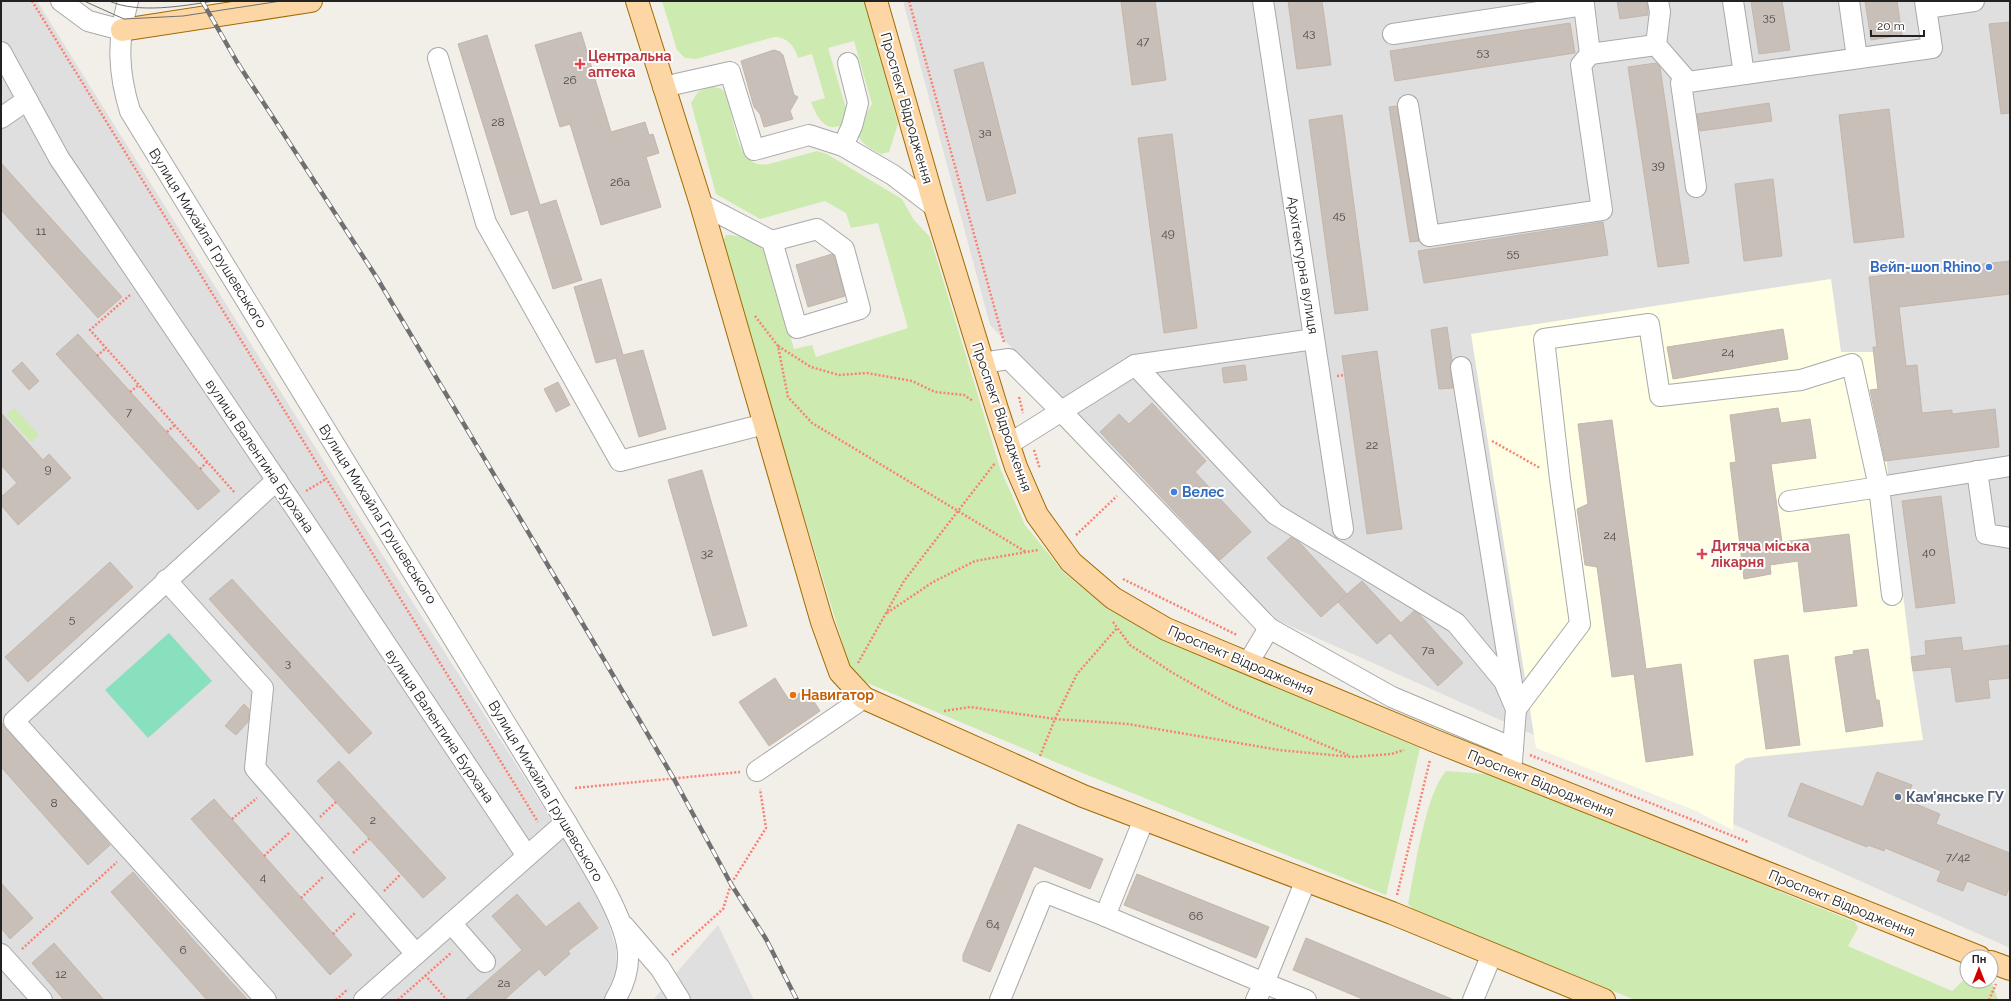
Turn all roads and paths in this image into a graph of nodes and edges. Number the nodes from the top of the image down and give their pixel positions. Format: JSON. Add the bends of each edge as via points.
{"nodes":[{"id":1,"x":32,"y":1,"type":"edge"},
{"id":2,"x":61,"y":1,"type":"edge"},
{"id":3,"x":128,"y":1,"type":"edge"},
{"id":4,"x":311,"y":1,"type":"edge"},
{"id":5,"x":637,"y":1,"type":"edge"},
{"id":6,"x":876,"y":1,"type":"edge"},
{"id":7,"x":1263,"y":1,"type":"edge"},
{"id":8,"x":1658,"y":1,"type":"edge"},
{"id":9,"x":1733,"y":1,"type":"edge"},
{"id":10,"x":1848,"y":1,"type":"edge"},
{"id":11,"x":1974,"y":1,"type":"edge"},
{"id":12,"x":1584,"y":3,"type":"edge"},
{"id":13,"x":1925,"y":5,"type":"edge"},
{"id":14,"x":122,"y":30,"type":"junction"},
{"id":15,"x":1393,"y":34,"type":"dead end"},
{"id":16,"x":1656,"y":45,"type":"junction"},
{"id":17,"x":1,"y":52,"type":"edge"},
{"id":18,"x":1590,"y":54,"type":"junction"},
{"id":19,"x":438,"y":58,"type":"dead end"},
{"id":20,"x":1857,"y":58,"type":"junction"},
{"id":21,"x":848,"y":63,"type":"dead end"},
{"id":22,"x":1744,"y":74,"type":"junction"},
{"id":23,"x":1688,"y":82,"type":"junction"},
{"id":24,"x":663,"y":87,"type":"junction"},
{"id":25,"x":27,"y":100,"type":"junction"},
{"id":26,"x":1408,"y":105,"type":"dead end"},
{"id":27,"x":1,"y":118,"type":"edge"},
{"id":28,"x":842,"y":146,"type":"junction"},
{"id":29,"x":1696,"y":187,"type":"dead end"},
{"id":30,"x":701,"y":204,"type":"junction"},
{"id":31,"x":935,"y":207,"type":"junction"},
{"id":32,"x":772,"y":241,"type":"junction"},
{"id":33,"x":144,"y":283,"type":"junction"},
{"id":34,"x":754,"y":315,"type":"dead end"},
{"id":35,"x":1314,"y":339,"type":"junction"},
{"id":36,"x":778,"y":346,"type":"junction"},
{"id":37,"x":106,"y":348,"type":"junction"},
{"id":38,"x":97,"y":356,"type":"dead end"},
{"id":39,"x":982,"y":363,"type":"junction"},
{"id":40,"x":1135,"y":365,"type":"junction"},
{"id":41,"x":1461,"y":367,"type":"dead end"},
{"id":42,"x":139,"y":384,"type":"junction"},
{"id":43,"x":130,"y":392,"type":"dead end"},
{"id":44,"x":1061,"y":411,"type":"junction"},
{"id":45,"x":999,"y":417,"type":"junction"},
{"id":46,"x":765,"y":424,"type":"junction"},
{"id":47,"x":175,"y":425,"type":"junction"},
{"id":48,"x":1471,"y":430,"type":"junction"},
{"id":49,"x":166,"y":432,"type":"dead end"},
{"id":50,"x":1009,"y":444,"type":"junction"},
{"id":51,"x":207,"y":462,"type":"junction"},
{"id":52,"x":2010,"y":466,"type":"edge"},
{"id":53,"x":200,"y":469,"type":"dead end"},
{"id":54,"x":1977,"y":471,"type":"junction"},
{"id":55,"x":326,"y":479,"type":"junction"},
{"id":56,"x":1560,"y":479,"type":"junction"},
{"id":57,"x":277,"y":480,"type":"junction"},
{"id":58,"x":1130,"y":484,"type":"junction"},
{"id":59,"x":1879,"y":487,"type":"junction"},
{"id":60,"x":290,"y":500,"type":"junction"},
{"id":61,"x":1789,"y":501,"type":"dead end"},
{"id":62,"x":247,"y":507,"type":"junction"},
{"id":63,"x":958,"y":511,"type":"junction"},
{"id":64,"x":1343,"y":529,"type":"dead end"},
{"id":65,"x":2010,"y":538,"type":"edge"},
{"id":66,"x":1060,"y":546,"type":"junction"},
{"id":67,"x":1026,"y":552,"type":"junction"},
{"id":68,"x":166,"y":580,"type":"junction"},
{"id":69,"x":1892,"y":595,"type":"dead end"},
{"id":70,"x":885,"y":614,"type":"junction"},
{"id":71,"x":1109,"y":616,"type":"dead end"},
{"id":72,"x":1118,"y":628,"type":"junction"},
{"id":73,"x":1269,"y":628,"type":"junction"},
{"id":74,"x":1248,"y":663,"type":"junction"},
{"id":75,"x":848,"y":681,"type":"junction"},
{"id":76,"x":864,"y":698,"type":"junction"},
{"id":77,"x":1516,"y":709,"type":"junction"},
{"id":78,"x":941,"y":711,"type":"dead end"},
{"id":79,"x":1055,"y":719,"type":"junction"},
{"id":80,"x":1435,"y":741,"type":"junction"},
{"id":81,"x":1513,"y":748,"type":"junction"},
{"id":82,"x":1406,"y":750,"type":"dead end"},
{"id":83,"x":1352,"y":756,"type":"junction"},
{"id":84,"x":757,"y":771,"type":"junction"},
{"id":85,"x":1511,"y":771,"type":"junction"},
{"id":86,"x":1034,"y":774,"type":"junction"},
{"id":87,"x":271,"y":787,"type":"junction"},
{"id":88,"x":575,"y":788,"type":"dead end"},
{"id":89,"x":1144,"y":818,"type":"junction"},
{"id":90,"x":232,"y":819,"type":"dead end"},
{"id":91,"x":301,"y":822,"type":"junction"},
{"id":92,"x":566,"y":822,"type":"junction"},
{"id":93,"x":548,"y":838,"type":"junction"},
{"id":94,"x":130,"y":850,"type":"junction"},
{"id":95,"x":264,"y":856,"type":"dead end"},
{"id":96,"x":527,"y":856,"type":"junction"},
{"id":97,"x":337,"y":863,"type":"junction"},
{"id":98,"x":401,"y":874,"type":"dead end"},
{"id":99,"x":1306,"y":880,"type":"junction"},
{"id":100,"x":302,"y":898,"type":"dead end"},
{"id":101,"x":370,"y":901,"type":"junction"},
{"id":102,"x":1392,"y":913,"type":"junction"},
{"id":103,"x":1105,"y":916,"type":"junction"},
{"id":104,"x":451,"y":923,"type":"junction"},
{"id":105,"x":622,"y":925,"type":"junction"},
{"id":106,"x":333,"y":934,"type":"dead end"},
{"id":107,"x":466,"y":940,"type":"junction"},
{"id":108,"x":1959,"y":949,"type":"edge"},
{"id":109,"x":1492,"y":954,"type":"junction"},
{"id":110,"x":413,"y":956,"type":"junction"},
{"id":111,"x":4,"y":958,"type":"edge"},
{"id":112,"x":485,"y":962,"type":"dead end"},
{"id":113,"x":1999,"y":965,"type":"edge"},
{"id":114,"x":660,"y":968,"type":"junction"},
{"id":115,"x":2010,"y":969,"type":"edge"},
{"id":116,"x":425,"y":976,"type":"junction"},
{"id":117,"x":1260,"y":991,"type":"edge"},
{"id":118,"x":42,"y":1000,"type":"edge"},
{"id":119,"x":266,"y":1000,"type":"edge"},
{"id":120,"x":364,"y":1000,"type":"edge"},
{"id":121,"x":398,"y":1000,"type":"edge"},
{"id":122,"x":447,"y":1000,"type":"edge"},
{"id":123,"x":615,"y":1000,"type":"edge"},
{"id":124,"x":680,"y":1000,"type":"edge"},
{"id":125,"x":1000,"y":1000,"type":"edge"},
{"id":126,"x":1306,"y":1000,"type":"edge"},
{"id":127,"x":1473,"y":1000,"type":"edge"},
{"id":128,"x":1604,"y":1000,"type":"edge"}],
"edges":[{"from":1,"to":55,"type":"path"},
{"from":2,"to":14,"type":"street","via":[[88,21]]},
{"from":3,"to":14,"type":"street","name":"Вулиця Михайла Грушевського"},
{"from":4,"to":14,"type":"main road"},
{"from":5,"to":24,"type":"main road"},
{"from":6,"to":31,"type":"main road","name":"Проспект Відродження"},
{"from":7,"to":35,"type":"street","name":"Архітектурна вулиця"},
{"from":8,"to":16,"type":"street","via":[[1660,12]]},
{"from":9,"to":22,"type":"street"},
{"from":10,"to":20,"type":"street"},
{"from":11,"to":13,"type":"street"},
{"from":12,"to":15,"type":"street"},
{"from":12,"to":18,"type":"street"},
{"from":13,"to":20,"type":"street","via":[[1932,48]]},
{"from":14,"to":92,"type":"street","name":"Вулиця Михайла Грушевського","via":[[119,56],[122,85],[130,111]]},
{"from":16,"to":18,"type":"street"},
{"from":16,"to":23,"type":"street"},
{"from":17,"to":25,"type":"street","name":"вулиця Валентина Бурхана"},
{"from":18,"to":26,"type":"street","via":[[1581,65],[1602,210],[1429,236]]},
{"from":19,"to":46,"type":"street","via":[[486,223],[620,461]]},
{"from":20,"to":22,"type":"street"},
{"from":21,"to":28,"type":"street","via":[[858,103],[852,126]]},
{"from":22,"to":23,"type":"street"},
{"from":23,"to":29,"type":"street","via":[[1681,83]]},
{"from":24,"to":28,"type":"street","via":[[730,72],[754,150],[809,135]]},
{"from":24,"to":30,"type":"main road"},
{"from":25,"to":27,"type":"street"},
{"from":25,"to":33,"type":"street","name":"вулиця Валентина Бурхана","via":[[59,158]]},
{"from":28,"to":31,"type":"street","via":[[893,176]]},
{"from":30,"to":32,"type":"street"},
{"from":30,"to":46,"type":"main road"},
{"from":31,"to":39,"type":"main road","name":"Проспект Відродження"},
{"from":32,"to":32,"type":"street","via":[[817,229],[844,249],[860,309],[797,328]]},
{"from":33,"to":37,"type":"path","via":[[90,330]]},
{"from":33,"to":57,"type":"street","name":"вулиця Валентина Бурхана"},
{"from":34,"to":36,"type":"path"},
{"from":35,"to":40,"type":"street"},
{"from":35,"to":64,"type":"street","name":"Архітектурна вулиця"},
{"from":36,"to":45,"type":"path","via":[[811,367],[839,374],[867,373],[912,381],[935,392],[964,395]]},
{"from":36,"to":63,"type":"path","via":[[788,397],[812,423]]},
{"from":37,"to":38,"type":"path"},
{"from":37,"to":42,"type":"path"},
{"from":39,"to":44,"type":"street","via":[[1009,359]]},
{"from":39,"to":45,"type":"main road","name":"Проспект Відродження"},
{"from":40,"to":44,"type":"street"},
{"from":40,"to":77,"type":"street","via":[[1275,514],[1456,623],[1504,681]]},
{"from":41,"to":48,"type":"street"},
{"from":42,"to":43,"type":"path"},
{"from":42,"to":47,"type":"path"},
{"from":44,"to":50,"type":"street"},
{"from":44,"to":58,"type":"street"},
{"from":45,"to":50,"type":"main road","name":"Проспект Відродження"},
{"from":46,"to":75,"type":"main road","via":[[822,622],[840,672]]},
{"from":47,"to":49,"type":"path"},
{"from":47,"to":51,"type":"path"},
{"from":48,"to":56,"type":"path"},
{"from":48,"to":77,"type":"street"},
{"from":50,"to":63,"type":"path"},
{"from":50,"to":66,"type":"main road","name":"Проспект Відродження","via":[[1016,467],[1038,515]]},
{"from":51,"to":53,"type":"path"},
{"from":51,"to":62,"type":"path"},
{"from":52,"to":54,"type":"street"},
{"from":54,"to":59,"type":"street"},
{"from":54,"to":65,"type":"street","via":[[1986,534]]},
{"from":55,"to":60,"type":"path"},
{"from":55,"to":93,"type":"path"},
{"from":56,"to":59,"type":"street","via":[[1544,339],[1649,324],[1660,396],[1801,380],[1852,364]]},
{"from":56,"to":77,"type":"street","via":[[1580,624]]},
{"from":57,"to":60,"type":"street","name":"вулиця Валентина Бурхана"},
{"from":57,"to":62,"type":"street"},
{"from":58,"to":66,"type":"path"},
{"from":58,"to":73,"type":"street"},
{"from":59,"to":61,"type":"street"},
{"from":59,"to":69,"type":"street"},
{"from":60,"to":96,"type":"street","name":"вулиця Валентина Бурхана"},
{"from":62,"to":68,"type":"street"},
{"from":63,"to":67,"type":"path"},
{"from":63,"to":70,"type":"path","via":[[904,581]]},
{"from":66,"to":67,"type":"path"},
{"from":66,"to":74,"type":"main road","name":"Проспект Відродження","via":[[1071,562],[1113,598],[1166,629]]},
{"from":67,"to":70,"type":"path","via":[[975,561],[933,582]]},
{"from":68,"to":87,"type":"street","via":[[263,688],[255,768]]},
{"from":68,"to":94,"type":"street","via":[[14,722]]},
{"from":70,"to":75,"type":"path"},
{"from":71,"to":72,"type":"path"},
{"from":72,"to":79,"type":"path","via":[[1077,674]]},
{"from":72,"to":83,"type":"path","via":[[1130,646],[1231,706]]},
{"from":73,"to":74,"type":"street"},
{"from":73,"to":81,"type":"street","via":[[1392,697]]},
{"from":74,"to":80,"type":"main road","name":"Проспект Відродження"},
{"from":75,"to":76,"type":"main road"},
{"from":76,"to":84,"type":"street"},
{"from":76,"to":86,"type":"main road"},
{"from":77,"to":81,"type":"street"},
{"from":78,"to":79,"type":"path","via":[[970,707]]},
{"from":79,"to":83,"type":"path","via":[[1128,724],[1279,750]]},
{"from":79,"to":86,"type":"path"},
{"from":80,"to":85,"type":"main road","name":"Проспект Відродження"},
{"from":80,"to":102,"type":"path"},
{"from":81,"to":85,"type":"street"},
{"from":82,"to":83,"type":"path","via":[[1391,754]]},
{"from":84,"to":88,"type":"path"},
{"from":84,"to":114,"type":"path","via":[[766,828],[731,884],[723,909]]},
{"from":85,"to":108,"type":"main road","name":"Проспект Відродження"},
{"from":86,"to":89,"type":"main road","via":[[1083,796]]},
{"from":87,"to":90,"type":"path"},
{"from":87,"to":91,"type":"street"},
{"from":89,"to":99,"type":"main road"},
{"from":89,"to":103,"type":"street"},
{"from":91,"to":95,"type":"path"},
{"from":91,"to":97,"type":"street"},
{"from":92,"to":93,"type":"street"},
{"from":92,"to":105,"type":"street","name":"Вулиця Михайла Грушевського"},
{"from":93,"to":96,"type":"street"},
{"from":94,"to":111,"type":"path"},
{"from":94,"to":119,"type":"street"},
{"from":96,"to":104,"type":"street"},
{"from":97,"to":100,"type":"path"},
{"from":97,"to":101,"type":"street"},
{"from":98,"to":101,"type":"path"},
{"from":99,"to":102,"type":"main road"},
{"from":99,"to":117,"type":"street"},
{"from":101,"to":106,"type":"path"},
{"from":101,"to":110,"type":"street"},
{"from":102,"to":109,"type":"main road"},
{"from":103,"to":117,"type":"street"},
{"from":103,"to":125,"type":"street","via":[[1044,892]]},
{"from":104,"to":107,"type":"street"},
{"from":104,"to":110,"type":"street"},
{"from":105,"to":114,"type":"street"},
{"from":105,"to":123,"type":"street","name":"Вулиця Михайла Грушевського","via":[[628,953],[626,980]]},
{"from":107,"to":112,"type":"street"},
{"from":107,"to":116,"type":"path"},
{"from":109,"to":127,"type":"street"},
{"from":109,"to":128,"type":"main road"},
{"from":110,"to":116,"type":"path"},
{"from":110,"to":120,"type":"street"},
{"from":111,"to":118,"type":"street"},
{"from":113,"to":115,"type":"main road"},
{"from":114,"to":124,"type":"street"},
{"from":116,"to":121,"type":"path"},
{"from":116,"to":122,"type":"path"},
{"from":117,"to":126,"type":"street"}]}
